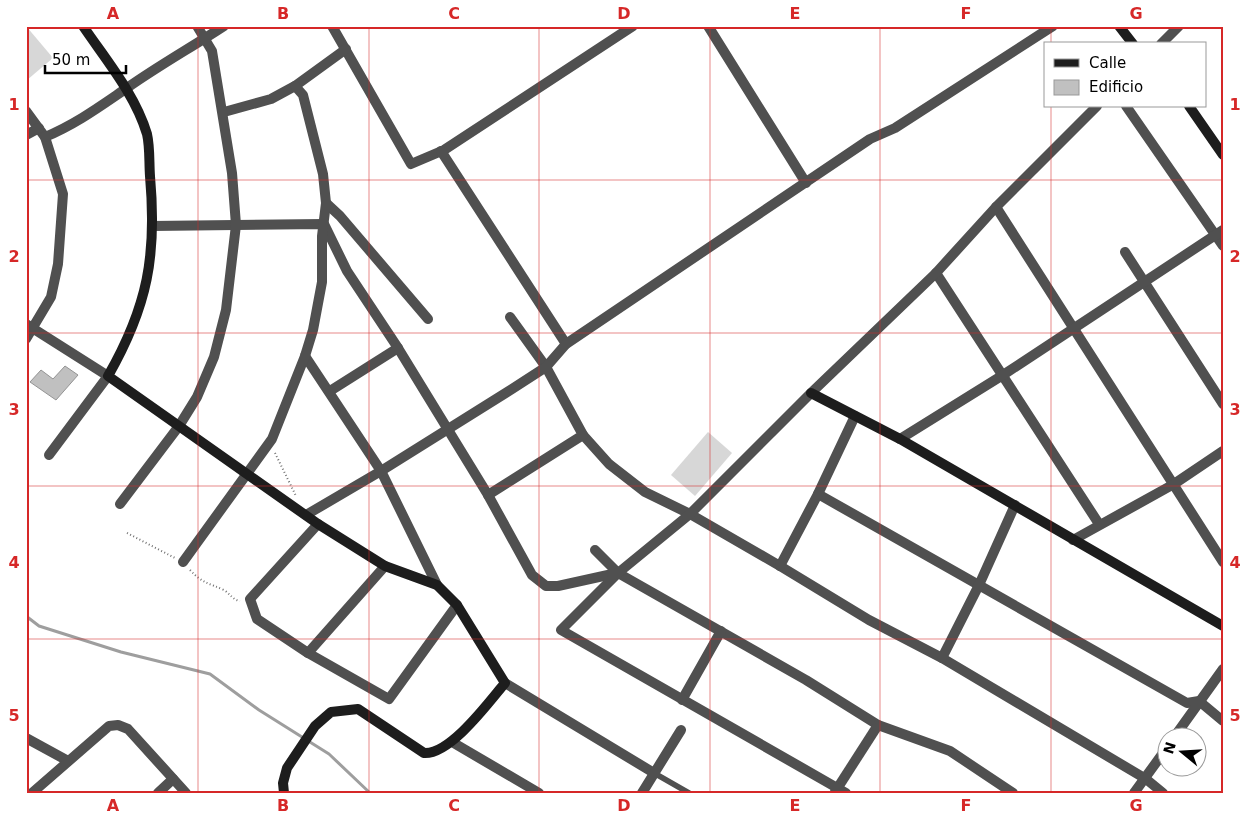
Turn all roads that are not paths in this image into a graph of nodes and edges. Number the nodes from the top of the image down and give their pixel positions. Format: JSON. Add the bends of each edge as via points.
{"nodes":[{"id":1,"x":83,"y":26,"type":"edge"},
{"id":2,"x":197,"y":26,"type":"edge"},
{"id":3,"x":224,"y":26,"type":"edge"},
{"id":4,"x":332,"y":26,"type":"edge"},
{"id":5,"x":633,"y":26,"type":"edge"},
{"id":6,"x":708,"y":26,"type":"edge"},
{"id":7,"x":1053,"y":26,"type":"edge"},
{"id":8,"x":1119,"y":26,"type":"edge"},
{"id":9,"x":1178,"y":26,"type":"edge"},
{"id":10,"x":205,"y":39,"type":"junction"},
{"id":11,"x":1131,"y":42,"type":"edge"},
{"id":12,"x":1163,"y":42,"type":"edge"},
{"id":13,"x":346,"y":50,"type":"junction"},
{"id":14,"x":295,"y":86,"type":"junction"},
{"id":15,"x":126,"y":88,"type":"junction"},
{"id":16,"x":1095,"y":108,"type":"edge"},
{"id":17,"x":1127,"y":108,"type":"edge"},
{"id":18,"x":1190,"y":108,"type":"edge"},
{"id":19,"x":26,"y":110,"type":"edge"},
{"id":20,"x":224,"y":112,"type":"junction"},
{"id":21,"x":42,"y":132,"type":"junction"},
{"id":22,"x":26,"y":136,"type":"edge"},
{"id":23,"x":441,"y":151,"type":"junction"},
{"id":24,"x":1223,"y":155,"type":"edge"},
{"id":25,"x":806,"y":183,"type":"junction"},
{"id":26,"x":326,"y":202,"type":"junction"},
{"id":27,"x":996,"y":207,"type":"junction"},
{"id":28,"x":324,"y":224,"type":"junction"},
{"id":29,"x":236,"y":225,"type":"junction"},
{"id":30,"x":152,"y":226,"type":"junction"},
{"id":31,"x":1219,"y":232,"type":"edge"},
{"id":32,"x":1223,"y":246,"type":"edge"},
{"id":33,"x":1125,"y":252,"type":"dead end"},
{"id":34,"x":936,"y":273,"type":"junction"},
{"id":35,"x":1144,"y":280,"type":"junction"},
{"id":36,"x":510,"y":317,"type":"dead end"},
{"id":37,"x":428,"y":319,"type":"dead end"},
{"id":38,"x":30,"y":327,"type":"edge"},
{"id":39,"x":1072,"y":328,"type":"junction"},
{"id":40,"x":26,"y":339,"type":"edge"},
{"id":41,"x":566,"y":344,"type":"junction"},
{"id":42,"x":398,"y":348,"type":"junction"},
{"id":43,"x":305,"y":356,"type":"junction"},
{"id":44,"x":546,"y":367,"type":"junction"},
{"id":45,"x":1004,"y":375,"type":"junction"},
{"id":46,"x":108,"y":376,"type":"junction"},
{"id":47,"x":330,"y":391,"type":"junction"},
{"id":48,"x":811,"y":393,"type":"junction"},
{"id":49,"x":1223,"y":404,"type":"edge"},
{"id":50,"x":855,"y":416,"type":"junction"},
{"id":51,"x":179,"y":426,"type":"junction"},
{"id":52,"x":448,"y":430,"type":"junction"},
{"id":53,"x":583,"y":435,"type":"junction"},
{"id":54,"x":900,"y":439,"type":"junction"},
{"id":55,"x":1223,"y":451,"type":"edge"},
{"id":56,"x":49,"y":455,"type":"dead end"},
{"id":57,"x":381,"y":471,"type":"junction"},
{"id":58,"x":247,"y":475,"type":"junction"},
{"id":59,"x":1174,"y":484,"type":"junction"},
{"id":60,"x":818,"y":494,"type":"junction"},
{"id":61,"x":488,"y":495,"type":"junction"},
{"id":62,"x":120,"y":504,"type":"dead end"},
{"id":63,"x":1015,"y":506,"type":"junction"},
{"id":64,"x":690,"y":514,"type":"junction"},
{"id":65,"x":306,"y":515,"type":"junction"},
{"id":66,"x":318,"y":524,"type":"junction"},
{"id":67,"x":1099,"y":524,"type":"junction"},
{"id":68,"x":1073,"y":540,"type":"junction"},
{"id":69,"x":594,"y":550,"type":"dead end"},
{"id":70,"x":183,"y":562,"type":"dead end"},
{"id":71,"x":1223,"y":562,"type":"edge"},
{"id":72,"x":385,"y":566,"type":"junction"},
{"id":73,"x":780,"y":566,"type":"junction"},
{"id":74,"x":618,"y":573,"type":"junction"},
{"id":75,"x":437,"y":585,"type":"junction"},
{"id":76,"x":979,"y":585,"type":"junction"},
{"id":77,"x":457,"y":605,"type":"junction"},
{"id":78,"x":1223,"y":626,"type":"edge"},
{"id":79,"x":721,"y":631,"type":"junction"},
{"id":80,"x":308,"y":653,"type":"junction"},
{"id":81,"x":942,"y":658,"type":"junction"},
{"id":82,"x":1223,"y":669,"type":"edge"},
{"id":83,"x":506,"y":683,"type":"junction"},
{"id":84,"x":682,"y":700,"type":"junction"},
{"id":85,"x":1200,"y":701,"type":"junction"},
{"id":86,"x":1223,"y":721,"type":"edge"},
{"id":87,"x":878,"y":725,"type":"junction"},
{"id":88,"x":1182,"y":726,"type":"edge"},
{"id":89,"x":680,"y":730,"type":"dead end"},
{"id":90,"x":26,"y":738,"type":"edge"},
{"id":91,"x":452,"y":742,"type":"junction"},
{"id":92,"x":68,"y":761,"type":"junction"},
{"id":93,"x":1156,"y":764,"type":"edge"},
{"id":94,"x":654,"y":773,"type":"junction"},
{"id":95,"x":173,"y":779,"type":"junction"},
{"id":96,"x":1146,"y":779,"type":"junction"},
{"id":97,"x":839,"y":791,"type":"edge"},
{"id":98,"x":32,"y":793,"type":"edge"},
{"id":99,"x":158,"y":793,"type":"edge"},
{"id":100,"x":186,"y":793,"type":"edge"},
{"id":101,"x":284,"y":793,"type":"edge"},
{"id":102,"x":539,"y":793,"type":"edge"},
{"id":103,"x":642,"y":793,"type":"edge"},
{"id":104,"x":688,"y":793,"type":"edge"},
{"id":105,"x":1013,"y":793,"type":"edge"},
{"id":106,"x":1134,"y":793,"type":"edge"},
{"id":107,"x":1163,"y":793,"type":"edge"}],
"edges":[{"from":1,"to":15,"type":"street"},
{"from":2,"to":10,"type":"street"},
{"from":3,"to":10,"type":"street"},
{"from":4,"to":13,"type":"street"},
{"from":5,"to":23,"type":"street"},
{"from":6,"to":25,"type":"street"},
{"from":7,"to":25,"type":"street","via":[[895,128],[870,139]]},
{"from":8,"to":11,"type":"street"},
{"from":9,"to":12,"type":"street"},
{"from":10,"to":15,"type":"street"},
{"from":10,"to":20,"type":"street","via":[[212,51]]},
{"from":13,"to":14,"type":"street"},
{"from":13,"to":23,"type":"street","via":[[411,164]]},
{"from":14,"to":20,"type":"street","via":[[271,99]]},
{"from":14,"to":26,"type":"street","via":[[303,95],[323,174]]},
{"from":15,"to":21,"type":"street","via":[[78,122]]},
{"from":15,"to":30,"type":"street","via":[[147,134]]},
{"from":16,"to":27,"type":"street"},
{"from":17,"to":31,"type":"street"},
{"from":18,"to":24,"type":"street"},
{"from":19,"to":21,"type":"street"},
{"from":20,"to":29,"type":"street"},
{"from":21,"to":22,"type":"street"},
{"from":21,"to":38,"type":"street","via":[[62,194],[61,230],[51,297]]},
{"from":23,"to":41,"type":"street"},
{"from":25,"to":41,"type":"street"},
{"from":26,"to":28,"type":"street"},
{"from":26,"to":37,"type":"street"},
{"from":27,"to":34,"type":"street"},
{"from":27,"to":39,"type":"street"},
{"from":28,"to":29,"type":"street"},
{"from":28,"to":42,"type":"street","via":[[347,271]]},
{"from":28,"to":43,"type":"street","via":[[321,290]]},
{"from":29,"to":30,"type":"street"},
{"from":29,"to":51,"type":"street","via":[[226,310],[214,357],[197,397]]},
{"from":30,"to":46,"type":"street","via":[[150,270],[140,311]]},
{"from":31,"to":32,"type":"street"},
{"from":31,"to":35,"type":"street"},
{"from":33,"to":35,"type":"street"},
{"from":34,"to":45,"type":"street"},
{"from":34,"to":48,"type":"street"},
{"from":35,"to":39,"type":"street"},
{"from":35,"to":49,"type":"street"},
{"from":36,"to":44,"type":"street"},
{"from":38,"to":40,"type":"street"},
{"from":38,"to":46,"type":"street"},
{"from":39,"to":45,"type":"street"},
{"from":39,"to":59,"type":"street"},
{"from":41,"to":44,"type":"street"},
{"from":42,"to":47,"type":"street"},
{"from":42,"to":52,"type":"street"},
{"from":43,"to":47,"type":"street"},
{"from":43,"to":58,"type":"street","via":[[269,442]]},
{"from":44,"to":52,"type":"street"},
{"from":44,"to":53,"type":"street"},
{"from":45,"to":54,"type":"street"},
{"from":45,"to":67,"type":"street"},
{"from":46,"to":51,"type":"street"},
{"from":46,"to":56,"type":"street"},
{"from":47,"to":57,"type":"street"},
{"from":48,"to":50,"type":"street"},
{"from":48,"to":64,"type":"street"},
{"from":50,"to":54,"type":"street"},
{"from":50,"to":60,"type":"street"},
{"from":51,"to":58,"type":"street"},
{"from":51,"to":62,"type":"street"},
{"from":52,"to":57,"type":"street"},
{"from":52,"to":61,"type":"street"},
{"from":53,"to":61,"type":"street"},
{"from":53,"to":64,"type":"street","via":[[609,464],[645,492]]},
{"from":54,"to":63,"type":"street"},
{"from":55,"to":59,"type":"street"},
{"from":57,"to":65,"type":"street"},
{"from":57,"to":75,"type":"street"},
{"from":58,"to":65,"type":"street"},
{"from":58,"to":70,"type":"street"},
{"from":59,"to":67,"type":"street"},
{"from":59,"to":71,"type":"street"},
{"from":60,"to":73,"type":"street"},
{"from":60,"to":76,"type":"street"},
{"from":61,"to":74,"type":"street","via":[[532,575],[546,586]]},
{"from":63,"to":68,"type":"street"},
{"from":63,"to":76,"type":"street"},
{"from":64,"to":73,"type":"street"},
{"from":64,"to":74,"type":"street"},
{"from":65,"to":66,"type":"street"},
{"from":66,"to":72,"type":"street"},
{"from":66,"to":80,"type":"street","via":[[250,599],[257,619]]},
{"from":67,"to":68,"type":"street"},
{"from":68,"to":78,"type":"street"},
{"from":69,"to":74,"type":"street"},
{"from":72,"to":75,"type":"street"},
{"from":72,"to":80,"type":"street"},
{"from":73,"to":81,"type":"street","via":[[869,620]]},
{"from":74,"to":79,"type":"street"},
{"from":74,"to":84,"type":"street","via":[[561,630]]},
{"from":75,"to":77,"type":"street"},
{"from":76,"to":81,"type":"street"},
{"from":76,"to":85,"type":"street","via":[[1187,703]]},
{"from":77,"to":80,"type":"street","via":[[389,699]]},
{"from":77,"to":83,"type":"street"},
{"from":79,"to":84,"type":"street"},
{"from":79,"to":87,"type":"street"},
{"from":81,"to":96,"type":"street"},
{"from":82,"to":85,"type":"street"},
{"from":83,"to":91,"type":"street"},
{"from":83,"to":94,"type":"street"},
{"from":84,"to":97,"type":"street"},
{"from":85,"to":86,"type":"street"},
{"from":85,"to":88,"type":"street"},
{"from":87,"to":97,"type":"street"},
{"from":87,"to":105,"type":"street","via":[[950,751]]},
{"from":89,"to":94,"type":"street"},
{"from":90,"to":92,"type":"street"},
{"from":91,"to":101,"type":"street","via":[[431,754],[424,753],[358,709],[331,712],[315,726],[288,768],[283,783]]},
{"from":91,"to":102,"type":"street"},
{"from":92,"to":95,"type":"street","via":[[109,726],[118,725],[128,730]]},
{"from":92,"to":98,"type":"street"},
{"from":93,"to":96,"type":"street"},
{"from":94,"to":103,"type":"street"},
{"from":94,"to":104,"type":"lane"},
{"from":95,"to":99,"type":"street"},
{"from":95,"to":100,"type":"street"},
{"from":96,"to":106,"type":"street"},
{"from":96,"to":107,"type":"street"}]}
